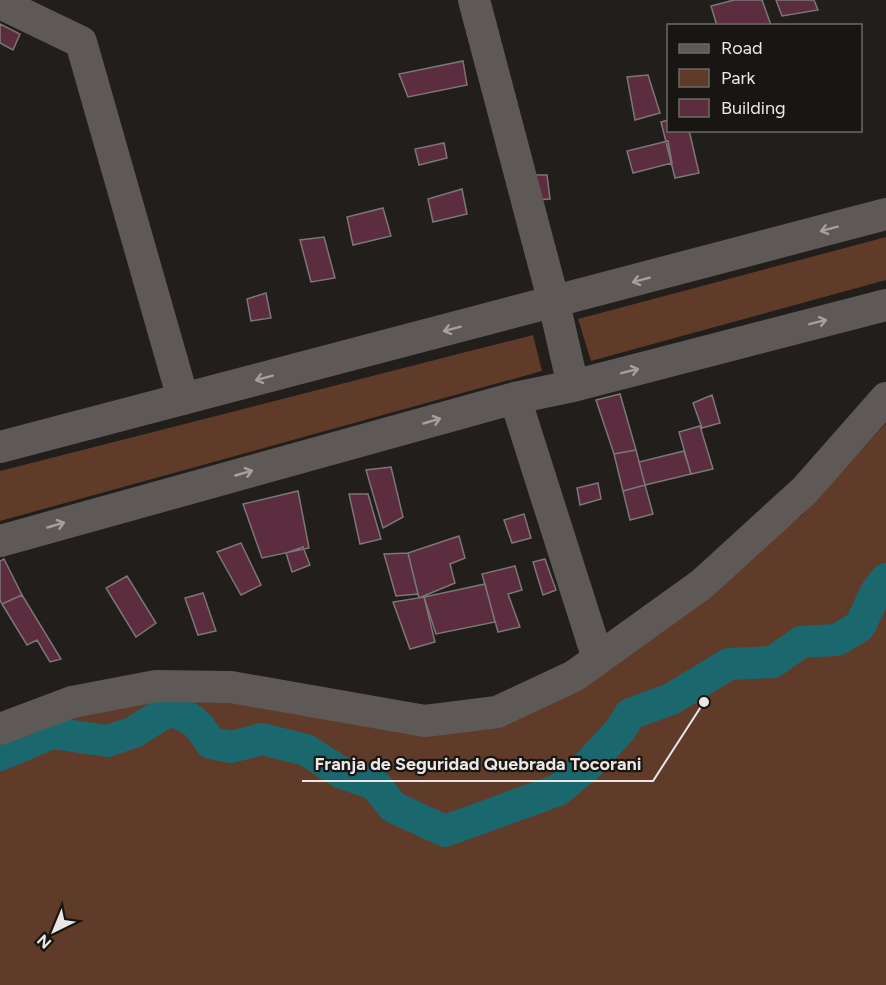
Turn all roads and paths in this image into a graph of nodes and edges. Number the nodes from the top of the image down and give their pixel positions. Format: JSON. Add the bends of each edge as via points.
{"nodes":[{"id":1,"x":474,"y":0,"type":"edge"},
{"id":2,"x":0,"y":3,"type":"edge"},
{"id":3,"x":886,"y":214,"type":"edge"},
{"id":4,"x":554,"y":303,"type":"junction"},
{"id":5,"x":886,"y":305,"type":"edge"},
{"id":6,"x":573,"y":386,"type":"junction"},
{"id":7,"x":514,"y":398,"type":"junction"},
{"id":8,"x":886,"y":398,"type":"edge"},
{"id":9,"x":183,"y":399,"type":"junction"},
{"id":10,"x":0,"y":447,"type":"edge"},
{"id":11,"x":0,"y":541,"type":"edge"},
{"id":12,"x":598,"y":659,"type":"junction"},
{"id":13,"x":0,"y":729,"type":"edge"}],
"edges":[{"from":1,"to":4,"type":"street"},
{"from":2,"to":9,"type":"street","via":[[81,42]]},
{"from":3,"to":4,"type":"street","one_way":true},
{"from":4,"to":6,"type":"street"},
{"from":4,"to":9,"type":"street","one_way":true},
{"from":6,"to":5,"type":"street","one_way":true},
{"from":6,"to":7,"type":"street"},
{"from":11,"to":7,"type":"street","one_way":true},
{"from":7,"to":12,"type":"street"},
{"from":8,"to":12,"type":"street","via":[[806,490],[711,576]]},
{"from":9,"to":10,"type":"street"},
{"from":12,"to":13,"type":"street","via":[[574,676],[497,712],[425,721],[231,687],[156,686],[72,702]]}]}
